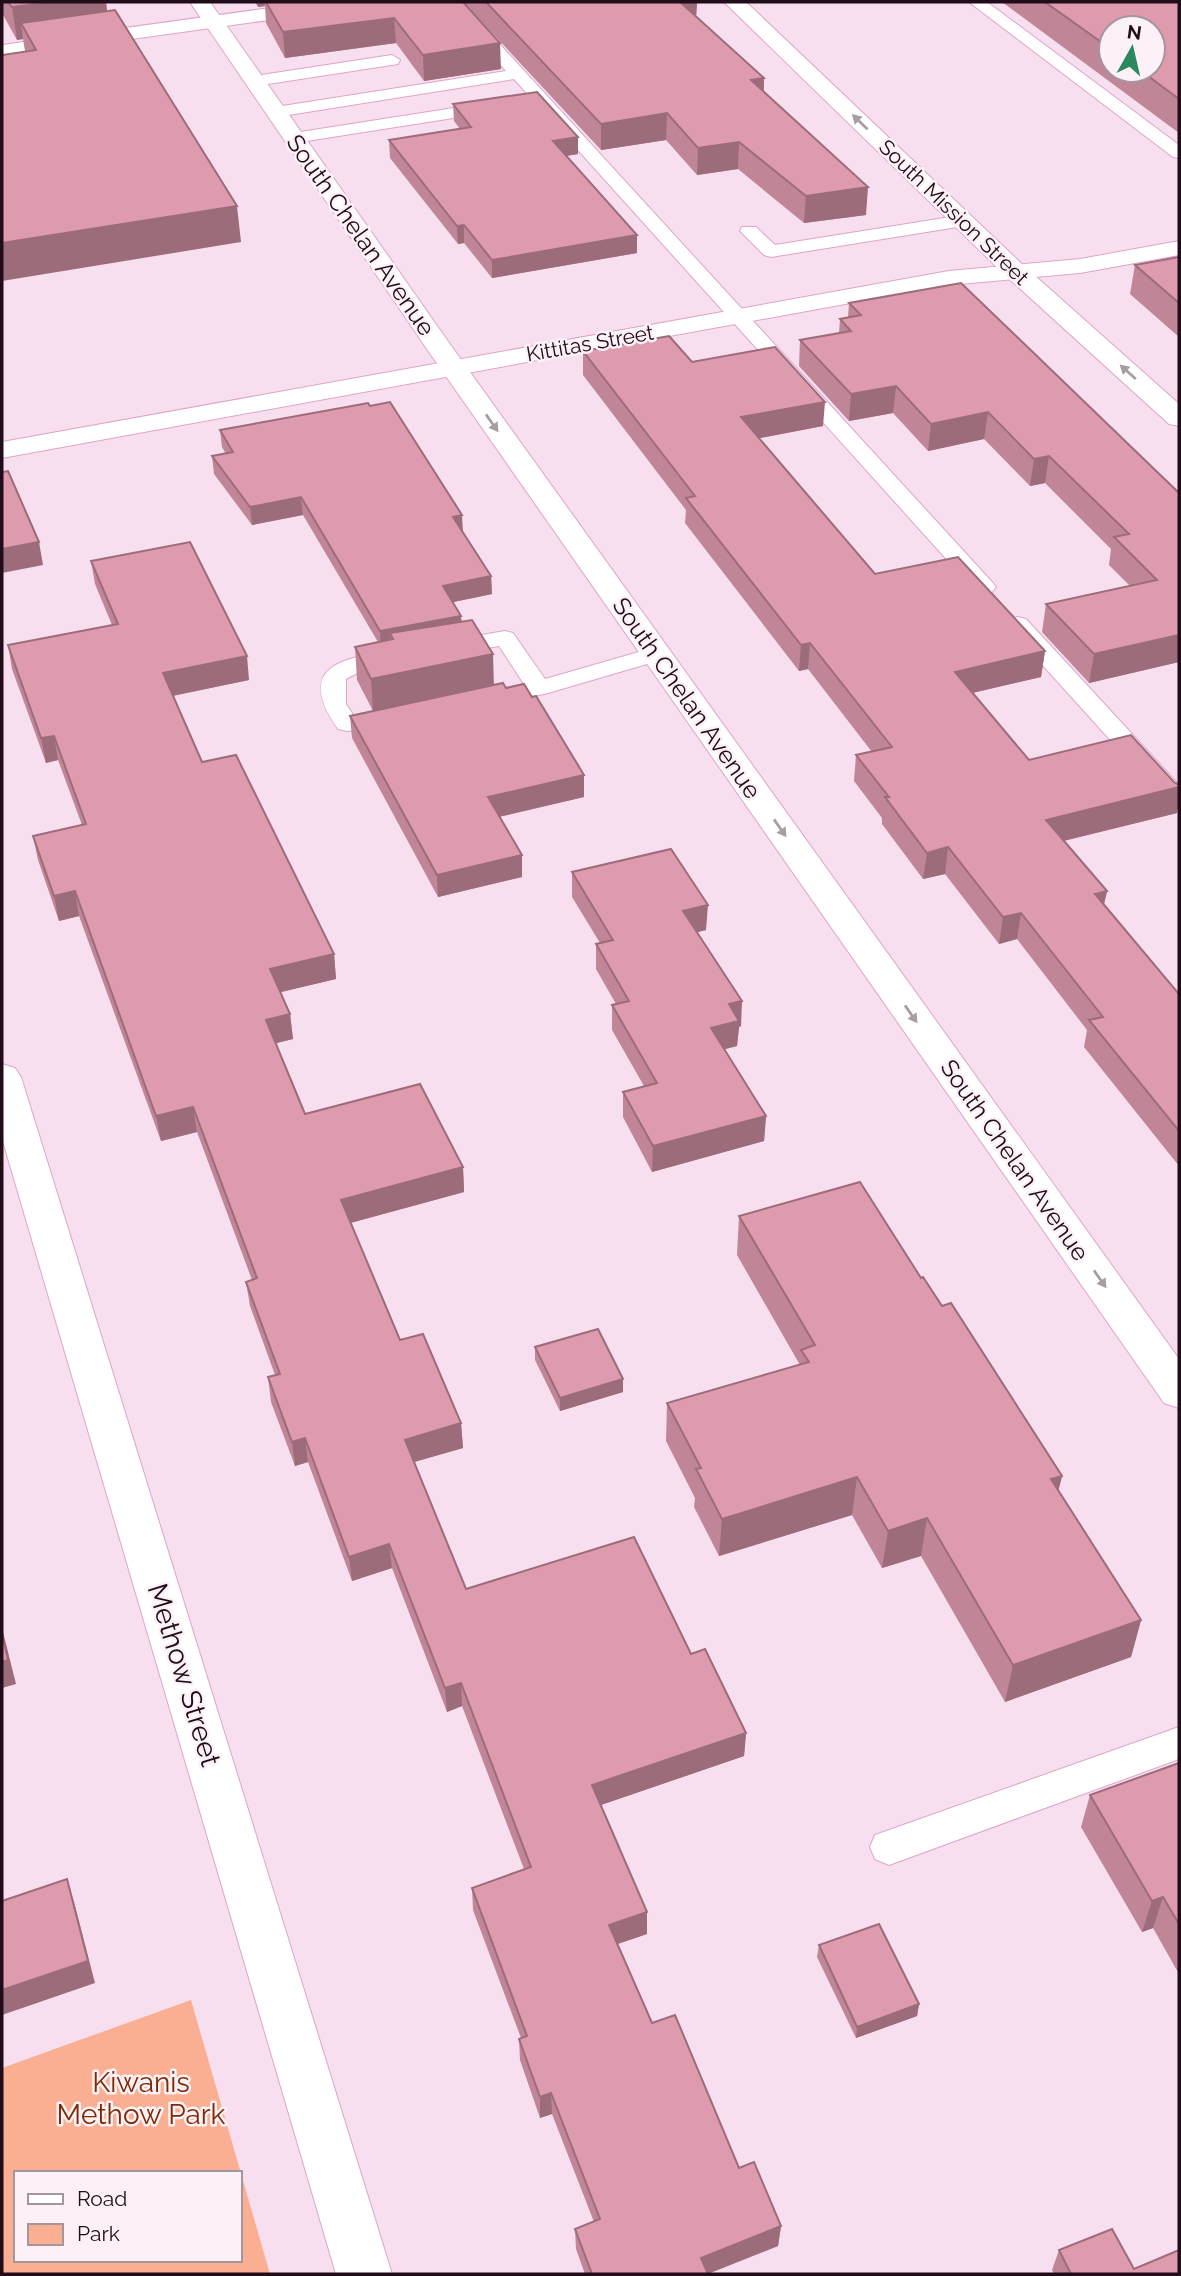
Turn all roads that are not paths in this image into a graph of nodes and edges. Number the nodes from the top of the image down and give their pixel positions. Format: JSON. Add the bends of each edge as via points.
{"nodes":[{"id":1,"x":200,"y":2,"type":"edge"},
{"id":2,"x":356,"y":2,"type":"edge"},
{"id":3,"x":453,"y":2,"type":"edge"},
{"id":4,"x":734,"y":2,"type":"edge"},
{"id":5,"x":977,"y":2,"type":"edge"},
{"id":6,"x":214,"y":23,"type":"junction"},
{"id":7,"x":2,"y":51,"type":"edge"},
{"id":8,"x":392,"y":60,"type":"dead end"},
{"id":9,"x":517,"y":74,"type":"junction"},
{"id":10,"x":255,"y":81,"type":"junction"},
{"id":11,"x":527,"y":102,"type":"junction"},
{"id":12,"x":276,"y":112,"type":"junction"},
{"id":13,"x":294,"y":138,"type":"junction"},
{"id":14,"x":1179,"y":153,"type":"edge"},
{"id":15,"x":963,"y":221,"type":"junction"},
{"id":16,"x":749,"y":231,"type":"dead end"},
{"id":17,"x":1179,"y":248,"type":"edge"},
{"id":18,"x":1015,"y":271,"type":"junction"},
{"id":19,"x":737,"y":317,"type":"junction"},
{"id":20,"x":453,"y":367,"type":"junction"},
{"id":21,"x":1179,"y":418,"type":"edge"},
{"id":22,"x":2,"y":450,"type":"edge"},
{"id":23,"x":656,"y":654,"type":"junction"},
{"id":24,"x":539,"y":688,"type":"junction"},
{"id":25,"x":473,"y":703,"type":"edge"},
{"id":26,"x":408,"y":716,"type":"edge"},
{"id":27,"x":1179,"y":800,"type":"edge"},
{"id":28,"x":2,"y":1077,"type":"edge"},
{"id":29,"x":1179,"y":1391,"type":"edge"},
{"id":30,"x":1179,"y":1743,"type":"edge"},
{"id":31,"x":889,"y":1847,"type":"dead end"},
{"id":32,"x":364,"y":2274,"type":"edge"}],
"edges":[{"from":1,"to":6,"type":"main road","name":"South Chelan Avenue"},
{"from":2,"to":6,"type":"main road"},
{"from":3,"to":9,"type":"lane"},
{"from":15,"to":4,"type":"main road","name":"South Mission Street","one_way":true},
{"from":5,"to":14,"type":"lane"},
{"from":6,"to":7,"type":"main road"},
{"from":6,"to":10,"type":"main road","name":"South Chelan Avenue"},
{"from":8,"to":10,"type":"lane"},
{"from":9,"to":11,"type":"lane"},
{"from":9,"to":12,"type":"lane"},
{"from":10,"to":12,"type":"main road","name":"South Chelan Avenue"},
{"from":11,"to":13,"type":"lane"},
{"from":11,"to":19,"type":"lane"},
{"from":12,"to":13,"type":"main road","name":"South Chelan Avenue"},
{"from":13,"to":20,"type":"main road","name":"South Chelan Avenue"},
{"from":15,"to":16,"type":"lane","via":[[771,251]]},
{"from":15,"to":18,"type":"main road","name":"South Mission Street"},
{"from":17,"to":18,"type":"main road","name":"Kittitas Street","via":[[1080,266]]},
{"from":18,"to":19,"type":"main road","name":"Kittitas Street","via":[[949,278]]},
{"from":21,"to":18,"type":"main road","name":"South Mission Street","one_way":true},
{"from":19,"to":20,"type":"main road","name":"Kittitas Street"},
{"from":19,"to":27,"type":"lane"},
{"from":20,"to":22,"type":"main road","name":"Kittitas Street"},
{"from":20,"to":23,"type":"main road","name":"South Chelan Avenue","one_way":true},
{"from":23,"to":24,"type":"lane"},
{"from":23,"to":29,"type":"main road","name":"South Chelan Avenue","one_way":true},
{"from":24,"to":25,"type":"lane"},
{"from":24,"to":26,"type":"lane","via":[[505,638],[361,662],[334,676],[334,704],[347,724]]},
{"from":28,"to":32,"type":"main road","name":"Methow Street"},
{"from":30,"to":31,"type":"lane"}]}
